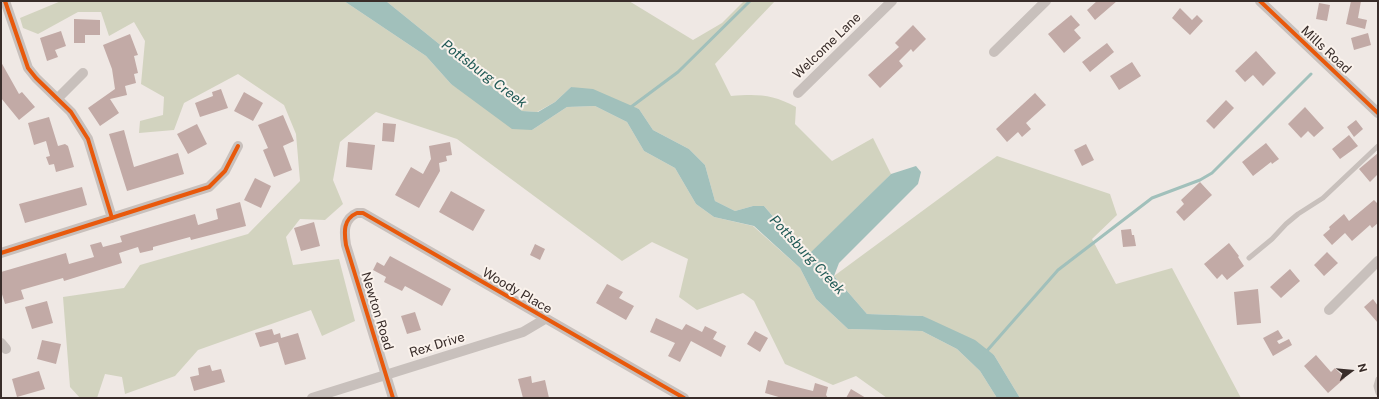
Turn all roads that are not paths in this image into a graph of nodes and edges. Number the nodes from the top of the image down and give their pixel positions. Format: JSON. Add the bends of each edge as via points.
{"nodes":[{"id":1,"x":5,"y":1,"type":"edge"},
{"id":2,"x":892,"y":1,"type":"edge"},
{"id":3,"x":1046,"y":1,"type":"edge"},
{"id":4,"x":1260,"y":1,"type":"edge"},
{"id":5,"x":994,"y":52,"type":"dead end"},
{"id":6,"x":83,"y":73,"type":"dead end"},
{"id":7,"x":798,"y":93,"type":"dead end"},
{"id":8,"x":58,"y":98,"type":"junction"},
{"id":9,"x":1378,"y":113,"type":"edge"},
{"id":10,"x":238,"y":146,"type":"dead end"},
{"id":11,"x":1378,"y":146,"type":"edge"},
{"id":12,"x":112,"y":218,"type":"junction"},
{"id":13,"x":345,"y":228,"type":"joint"},
{"id":14,"x":1,"y":253,"type":"edge"},
{"id":15,"x":1249,"y":258,"type":"dead end"},
{"id":16,"x":1378,"y":261,"type":"edge"},
{"id":17,"x":1329,"y":310,"type":"dead end"},
{"id":18,"x":545,"y":319,"type":"junction"},
{"id":19,"x":386,"y":375,"type":"junction"},
{"id":20,"x":1378,"y":379,"type":"edge"},
{"id":21,"x":1378,"y":393,"type":"edge"},
{"id":22,"x":312,"y":398,"type":"edge"},
{"id":23,"x":393,"y":398,"type":"edge"},
{"id":24,"x":684,"y":398,"type":"edge"}],
"edges":[{"from":1,"to":8,"type":"street","via":[[28,68]]},
{"from":2,"to":7,"type":"street","name":"Welcome Lane"},
{"from":3,"to":5,"type":"street"},
{"from":4,"to":9,"type":"street","name":"Mills Road"},
{"from":6,"to":8,"type":"street"},
{"from":8,"to":12,"type":"street","via":[[80,124],[88,139]]},
{"from":10,"to":12,"type":"street","via":[[225,171],[209,187]]},
{"from":11,"to":15,"type":"lane","via":[[1323,198],[1298,214]]},
{"from":12,"to":14,"type":"street"},
{"from":13,"to":18,"type":"street","name":"Woody Place","via":[[351,215],[363,213]]},
{"from":13,"to":19,"type":"street","name":"Newton Road","via":[[346,245]]},
{"from":16,"to":17,"type":"street"},
{"from":18,"to":19,"type":"street","name":"Rex Drive","via":[[523,332]]},
{"from":18,"to":24,"type":"street","name":"Woody Place"},
{"from":19,"to":22,"type":"street","name":"Rex Drive"},
{"from":19,"to":23,"type":"street","name":"Newton Road"},
{"from":20,"to":21,"type":"lane"}]}
